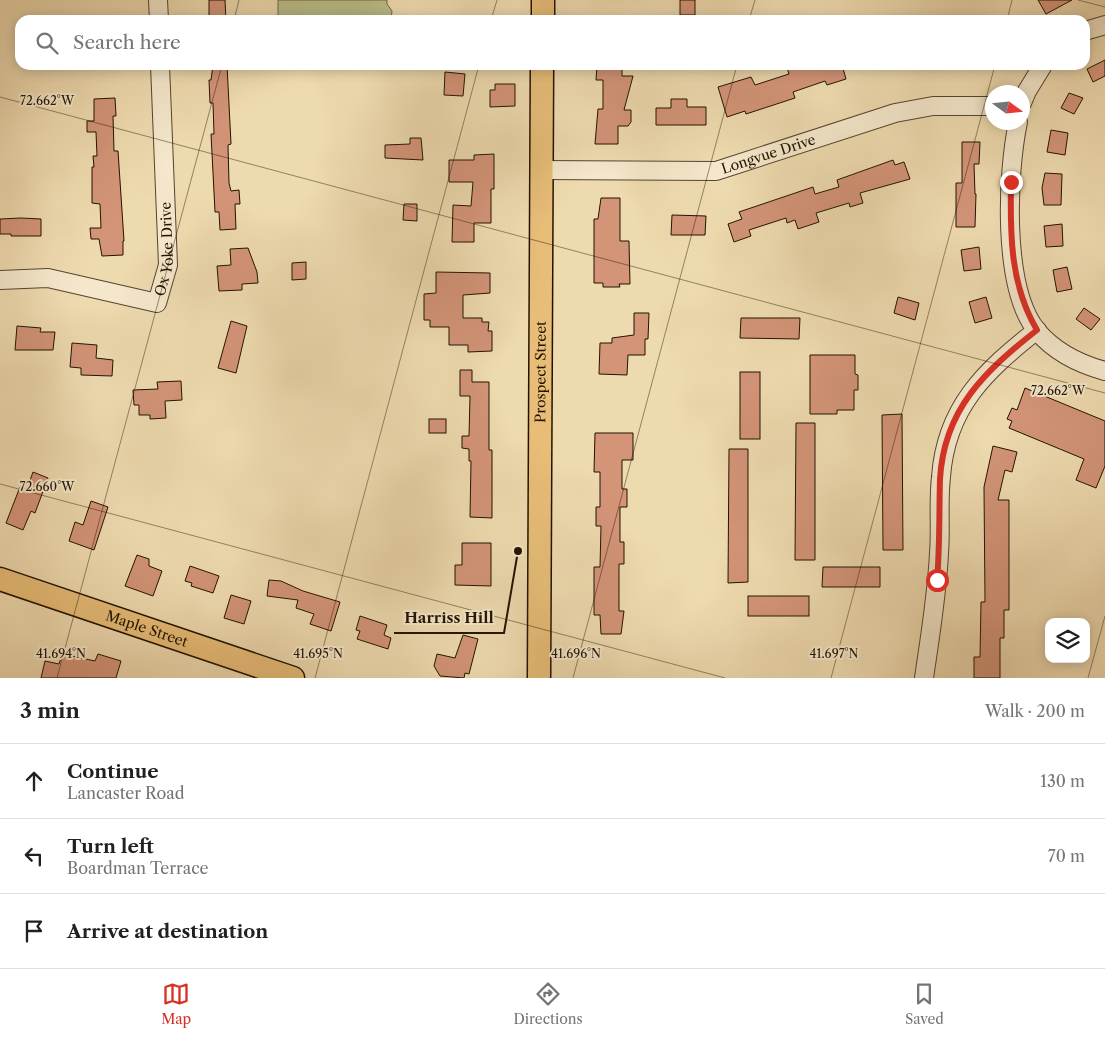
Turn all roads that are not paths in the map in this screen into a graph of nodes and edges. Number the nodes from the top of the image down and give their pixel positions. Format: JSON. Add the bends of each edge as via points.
{"nodes":[{"id":1,"x":158,"y":0,"type":"edge"},
{"id":2,"x":543,"y":0,"type":"edge"},
{"id":3,"x":159,"y":15,"type":"edge"},
{"id":4,"x":542,"y":15,"type":"edge"},
{"id":5,"x":1105,"y":25,"type":"edge"},
{"id":6,"x":1090,"y":30,"type":"edge"},
{"id":7,"x":160,"y":70,"type":"edge"},
{"id":8,"x":542,"y":70,"type":"edge"},
{"id":9,"x":1040,"y":70,"type":"edge"},
{"id":10,"x":1030,"y":86,"type":"edge"},
{"id":11,"x":985,"y":106,"type":"edge"},
{"id":12,"x":1017,"y":130,"type":"edge"},
{"id":13,"x":540,"y":170,"type":"junction"},
{"id":14,"x":0,"y":280,"type":"edge"},
{"id":15,"x":1037,"y":330,"type":"junction"},
{"id":16,"x":1105,"y":371,"type":"edge"},
{"id":17,"x":0,"y":579,"type":"edge"},
{"id":18,"x":293,"y":678,"type":"edge"},
{"id":19,"x":539,"y":678,"type":"edge"},
{"id":20,"x":924,"y":678,"type":"edge"}],
"edges":[{"from":1,"to":3,"type":"street"},
{"from":2,"to":4,"type":"main road"},
{"from":5,"to":6,"type":"street"},
{"from":7,"to":14,"type":"street","name":"Ox Yoke Drive","via":[[168,265],[157,303],[48,278]]},
{"from":8,"to":13,"type":"main road","name":"Prospect Street"},
{"from":9,"to":10,"type":"street"},
{"from":11,"to":13,"type":"street","name":"Longvue Drive","via":[[933,106],[895,113],[716,171]]},
{"from":12,"to":15,"type":"street","via":[[1011,182],[1013,256],[1021,299]]},
{"from":13,"to":19,"type":"main road","name":"Prospect Street"},
{"from":15,"to":16,"type":"street","via":[[1057,350]]},
{"from":15,"to":20,"type":"street","via":[[980,380],[952,427],[942,463],[939,564]]},
{"from":17,"to":18,"type":"main road","name":"Maple Street"}]}
